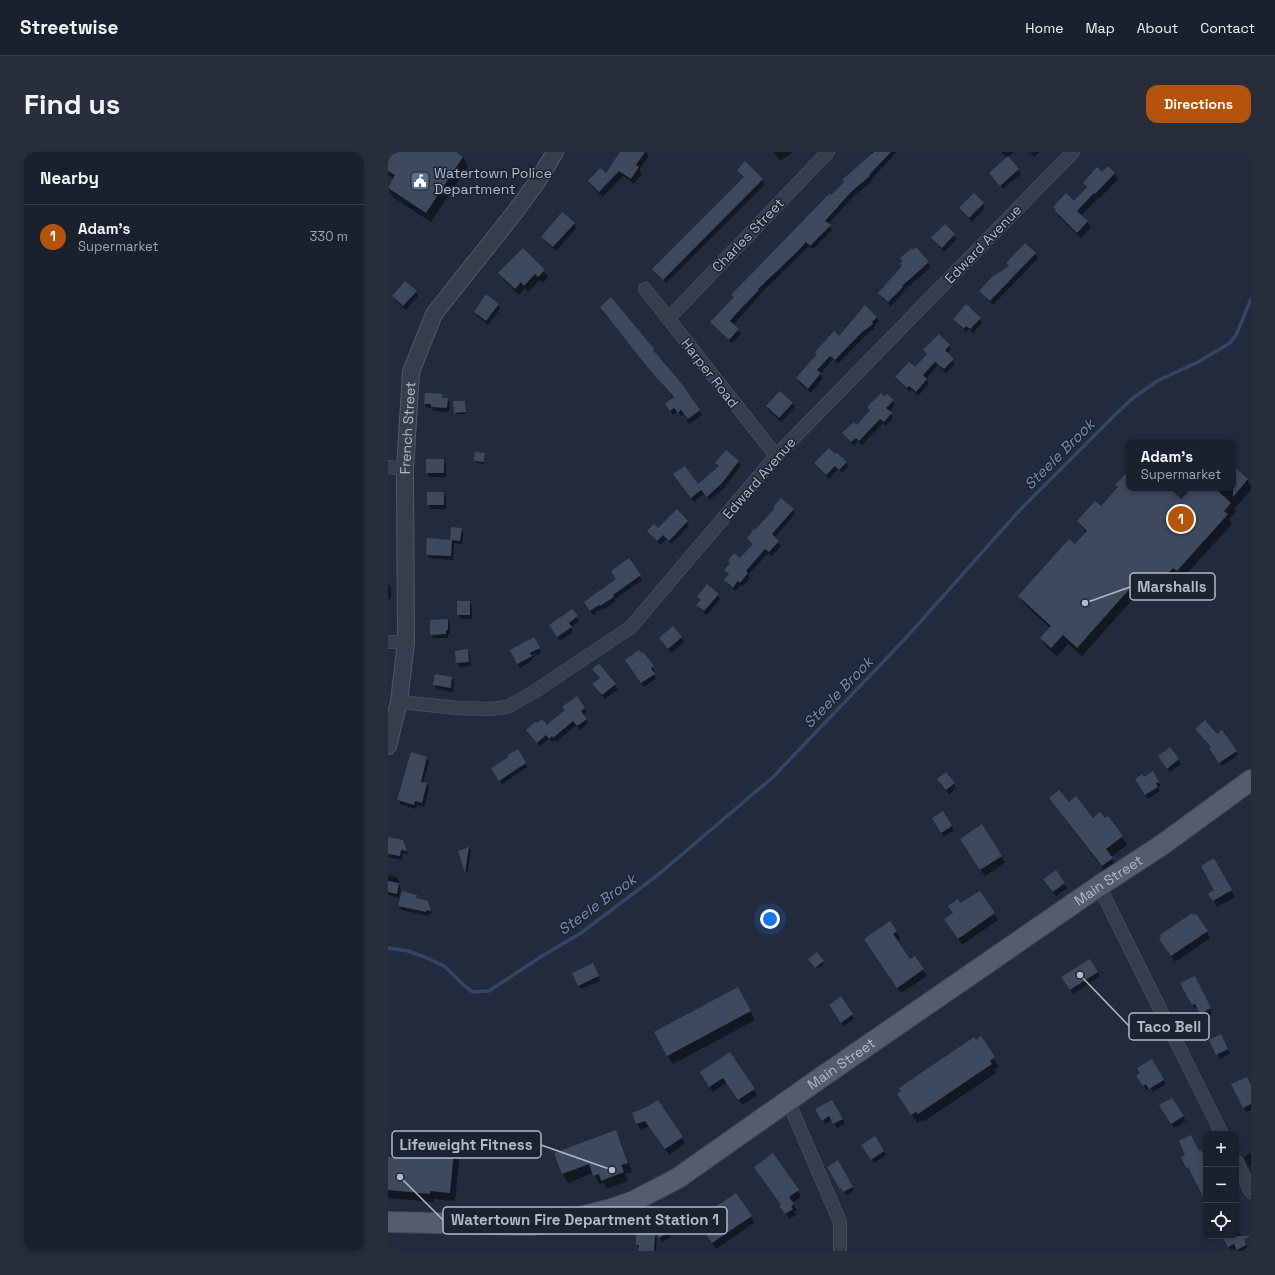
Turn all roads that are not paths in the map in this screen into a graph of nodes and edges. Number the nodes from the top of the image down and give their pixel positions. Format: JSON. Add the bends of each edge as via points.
{"nodes":[{"id":1,"x":555,"y":152,"type":"edge"},
{"id":2,"x":828,"y":152,"type":"edge"},
{"id":3,"x":1073,"y":152,"type":"edge"},
{"id":4,"x":645,"y":289,"type":"dead end"},
{"id":5,"x":668,"y":319,"type":"junction"},
{"id":6,"x":776,"y":456,"type":"junction"},
{"id":7,"x":388,"y":467,"type":"edge"},
{"id":8,"x":405,"y":469,"type":"junction"},
{"id":9,"x":388,"y":642,"type":"edge"},
{"id":10,"x":406,"y":642,"type":"junction"},
{"id":11,"x":399,"y":702,"type":"junction"},
{"id":12,"x":388,"y":746,"type":"edge"},
{"id":13,"x":1251,"y":780,"type":"edge"},
{"id":14,"x":1099,"y":886,"type":"junction"},
{"id":15,"x":788,"y":1101,"type":"junction"},
{"id":16,"x":1221,"y":1131,"type":"edge"},
{"id":17,"x":1238,"y":1167,"type":"edge"},
{"id":18,"x":1251,"y":1192,"type":"edge"},
{"id":19,"x":388,"y":1222,"type":"edge"},
{"id":20,"x":840,"y":1251,"type":"edge"}],
"edges":[{"from":1,"to":8,"type":"street","name":"French Street","via":[[515,212],[434,314],[411,372]]},
{"from":2,"to":5,"type":"street","name":"Charles Street"},
{"from":3,"to":6,"type":"street","name":"Edward Avenue"},
{"from":4,"to":5,"type":"street","name":"Harper Road"},
{"from":5,"to":6,"type":"street","name":"Harper Road"},
{"from":6,"to":11,"type":"street","name":"Edward Avenue","via":[[631,627],[534,692],[507,707],[489,709]]},
{"from":7,"to":8,"type":"street"},
{"from":8,"to":10,"type":"street","name":"French Street"},
{"from":9,"to":10,"type":"street"},
{"from":10,"to":11,"type":"street","name":"French Street"},
{"from":11,"to":12,"type":"street","name":"French Street"},
{"from":13,"to":14,"type":"main road","name":"Main Street","via":[[1162,845]]},
{"from":14,"to":15,"type":"main road","name":"Main Street"},
{"from":14,"to":16,"type":"street"},
{"from":15,"to":19,"type":"main road","name":"Main Street","via":[[678,1178],[634,1201],[612,1209],[572,1220],[531,1225]]},
{"from":15,"to":20,"type":"street","via":[[840,1222]]},
{"from":17,"to":18,"type":"street"}]}
